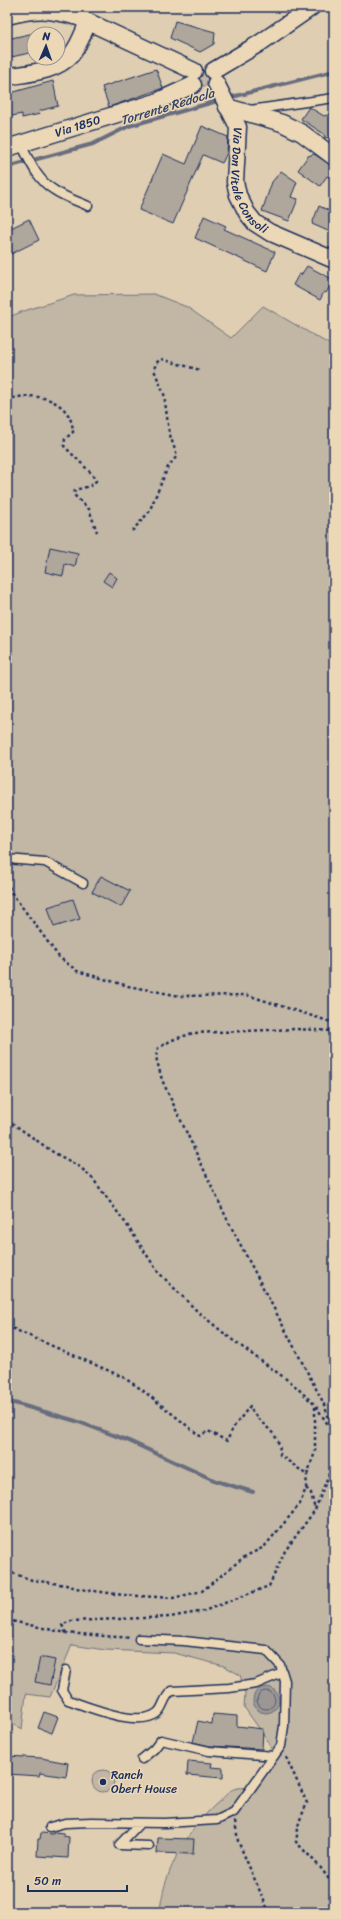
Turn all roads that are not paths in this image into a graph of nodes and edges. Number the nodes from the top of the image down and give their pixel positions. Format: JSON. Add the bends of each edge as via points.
{"nodes":[{"id":1,"x":312,"y":7,"type":"edge"},
{"id":2,"x":7,"y":16,"type":"edge"},
{"id":3,"x":88,"y":22,"type":"junction"},
{"id":4,"x":7,"y":77,"type":"edge"},
{"id":5,"x":194,"y":78,"type":"junction"},
{"id":6,"x":216,"y":82,"type":"junction"},
{"id":7,"x":334,"y":98,"type":"edge"},
{"id":8,"x":234,"y":109,"type":"junction"},
{"id":9,"x":17,"y":148,"type":"edge"},
{"id":10,"x":334,"y":157,"type":"edge"},
{"id":11,"x":88,"y":206,"type":"dead end"},
{"id":12,"x":334,"y":260,"type":"edge"},
{"id":13,"x":7,"y":859,"type":"edge"},
{"id":14,"x":83,"y":883,"type":"dead end"},
{"id":15,"x":139,"y":1639,"type":"road end"},
{"id":16,"x":66,"y":1670,"type":"dead end"},
{"id":17,"x":282,"y":1673,"type":"junction"},
{"id":18,"x":274,"y":1756,"type":"junction"},
{"id":19,"x":142,"y":1759,"type":"dead end"},
{"id":20,"x":140,"y":1823,"type":"junction"},
{"id":21,"x":50,"y":1827,"type":"dead end"},
{"id":22,"x":149,"y":1846,"type":"dead end"}],
"edges":[{"from":1,"to":6,"type":"street","via":[[260,43]]},
{"from":2,"to":3,"type":"street","via":[[38,9],[60,12]]},
{"from":3,"to":4,"type":"street","via":[[76,48],[65,61],[51,68]]},
{"from":3,"to":5,"type":"street"},
{"from":5,"to":6,"type":"street","via":[[200,91],[213,87]]},
{"from":5,"to":6,"type":"street","name":"Via 1850","via":[[204,66]]},
{"from":5,"to":9,"type":"street","name":"Via 1850","via":[[156,102]]},
{"from":6,"to":8,"type":"street","name":"Via Don Vitale Consoli"},
{"from":7,"to":8,"type":"lane"},
{"from":8,"to":10,"type":"street","via":[[282,123],[302,133]]},
{"from":8,"to":12,"type":"street","name":"Via Don Vitale Consoli","via":[[238,127],[235,182],[247,213],[255,223],[269,232]]},
{"from":9,"to":11,"type":"lane","via":[[54,190]]},
{"from":13,"to":14,"type":"lane","via":[[45,862]]},
{"from":15,"to":17,"type":"lane","via":[[266,1650],[280,1665]]},
{"from":16,"to":17,"type":"lane","via":[[62,1690],[68,1700],[131,1718],[150,1718],[159,1712],[166,1695],[172,1691],[256,1684]]},
{"from":17,"to":18,"type":"lane","via":[[286,1681],[284,1726],[281,1746]]},
{"from":18,"to":19,"type":"lane","via":[[209,1751],[161,1740]]},
{"from":18,"to":20,"type":"lane","via":[[234,1812],[217,1820]]},
{"from":20,"to":21,"type":"lane","via":[[65,1823]]},
{"from":20,"to":22,"type":"lane","via":[[119,1845]]}]}
